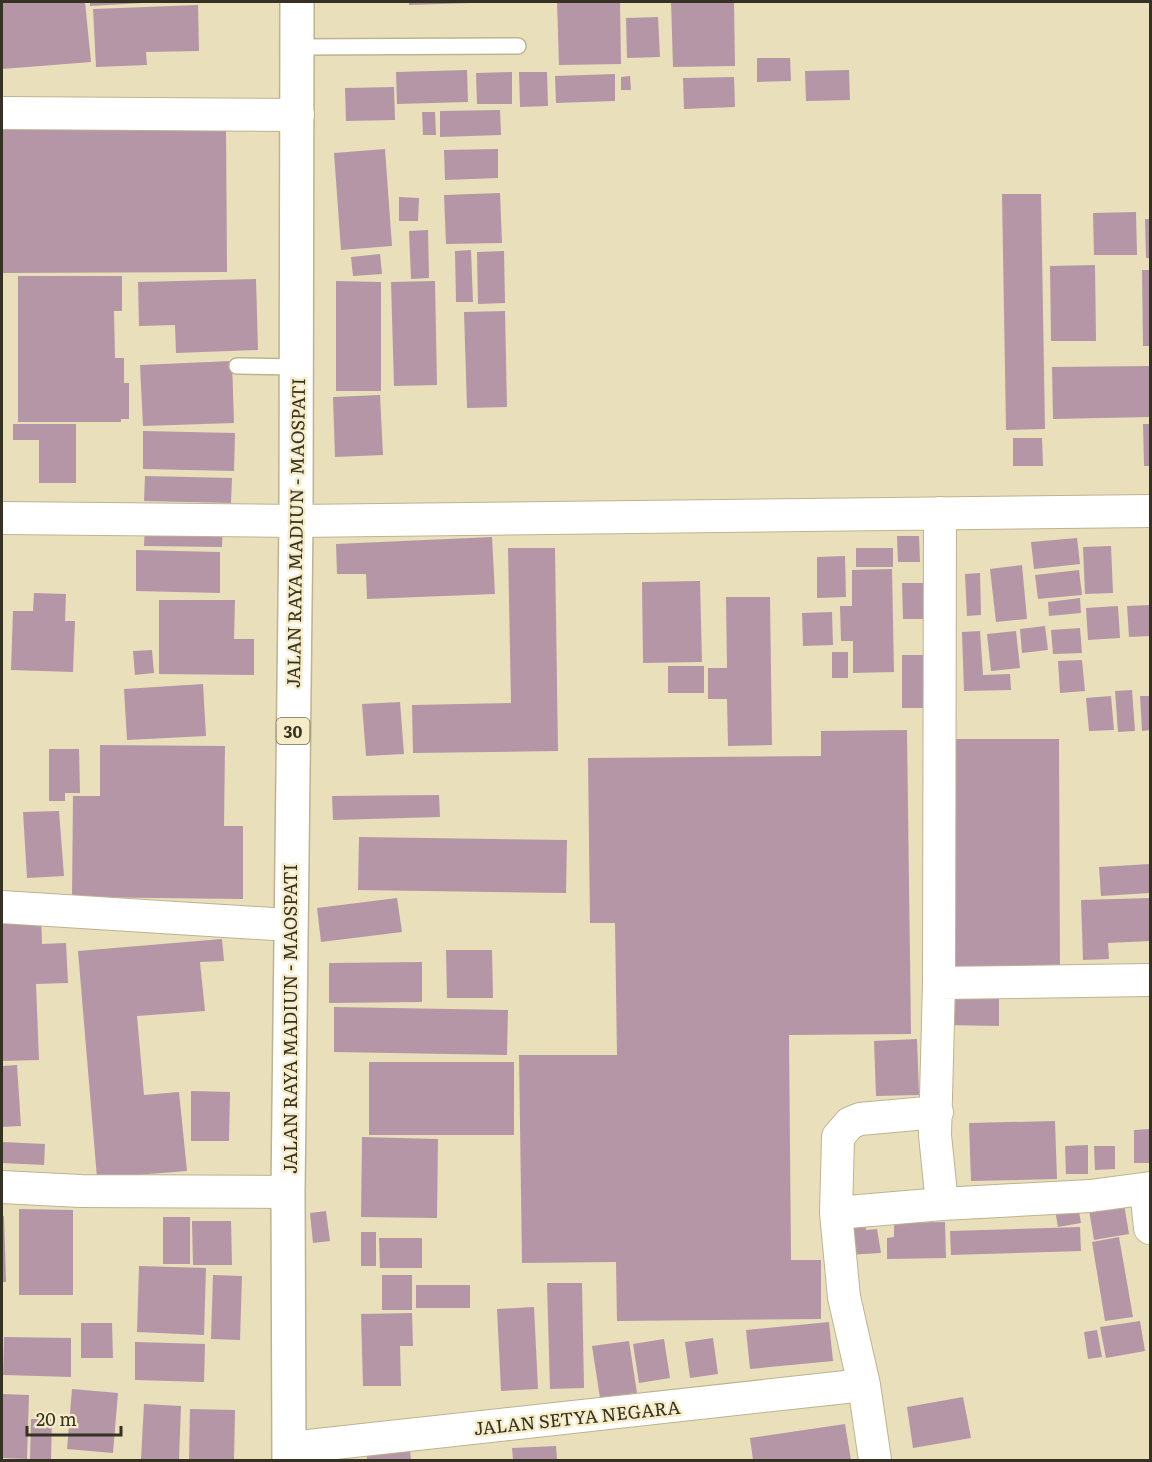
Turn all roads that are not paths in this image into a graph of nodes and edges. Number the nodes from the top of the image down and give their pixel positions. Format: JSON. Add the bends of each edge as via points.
{"nodes":[{"id":1,"x":297,"y":2,"type":"edge"},
{"id":2,"x":518,"y":46,"type":"dead end"},
{"id":3,"x":298,"y":47,"type":"junction"},
{"id":4,"x":2,"y":113,"type":"edge"},
{"id":5,"x":298,"y":116,"type":"junction"},
{"id":6,"x":237,"y":366,"type":"dead end"},
{"id":7,"x":297,"y":367,"type":"junction"},
{"id":8,"x":1150,"y":512,"type":"edge"},
{"id":9,"x":940,"y":513,"type":"junction"},
{"id":10,"x":2,"y":518,"type":"edge"},
{"id":11,"x":296,"y":521,"type":"junction"},
{"id":12,"x":2,"y":907,"type":"edge"},
{"id":13,"x":289,"y":925,"type":"junction"},
{"id":14,"x":1150,"y":980,"type":"edge"},
{"id":15,"x":939,"y":983,"type":"junction"},
{"id":16,"x":937,"y":1112,"type":"junction"},
{"id":17,"x":2,"y":1187,"type":"edge"},
{"id":18,"x":1148,"y":1188,"type":"edge"},
{"id":19,"x":288,"y":1192,"type":"junction"},
{"id":20,"x":942,"y":1204,"type":"junction"},
{"id":21,"x":836,"y":1213,"type":"junction"},
{"id":22,"x":1150,"y":1228,"type":"edge"},
{"id":23,"x":864,"y":1385,"type":"junction"},
{"id":24,"x":289,"y":1454,"type":"edge"},
{"id":25,"x":875,"y":1461,"type":"edge"}],
"edges":[{"from":1,"to":3,"type":"highway","name":"JALAN RAYA MADIUN - MAOSPATI","number":"30"},
{"from":2,"to":3,"type":"lane"},
{"from":3,"to":5,"type":"highway","name":"JALAN RAYA MADIUN - MAOSPATI","number":"30"},
{"from":4,"to":5,"type":"street"},
{"from":5,"to":7,"type":"highway","name":"JALAN RAYA MADIUN - MAOSPATI","number":"30"},
{"from":6,"to":7,"type":"lane"},
{"from":7,"to":11,"type":"highway","name":"JALAN RAYA MADIUN - MAOSPATI","number":"30"},
{"from":8,"to":9,"type":"street"},
{"from":9,"to":11,"type":"street"},
{"from":9,"to":15,"type":"street"},
{"from":10,"to":11,"type":"street"},
{"from":11,"to":13,"type":"highway","name":"JALAN RAYA MADIUN - MAOSPATI","number":"30"},
{"from":12,"to":13,"type":"street"},
{"from":13,"to":19,"type":"highway","name":"JALAN RAYA MADIUN - MAOSPATI","number":"30"},
{"from":14,"to":15,"type":"street"},
{"from":15,"to":16,"type":"street"},
{"from":16,"to":20,"type":"street","via":[[935,1135]]},
{"from":16,"to":21,"type":"street","via":[[850,1123],[838,1137]]},
{"from":17,"to":19,"type":"street"},
{"from":18,"to":20,"type":"street","via":[[1090,1196]]},
{"from":18,"to":22,"type":"street"},
{"from":19,"to":24,"type":"highway","name":"JALAN RAYA MADIUN - MAOSPATI","number":"30"},
{"from":20,"to":21,"type":"street"},
{"from":21,"to":23,"type":"street","via":[[844,1297]]},
{"from":23,"to":24,"type":"street","name":"JALAN SETYA NEGARA"},
{"from":23,"to":25,"type":"street"}]}
